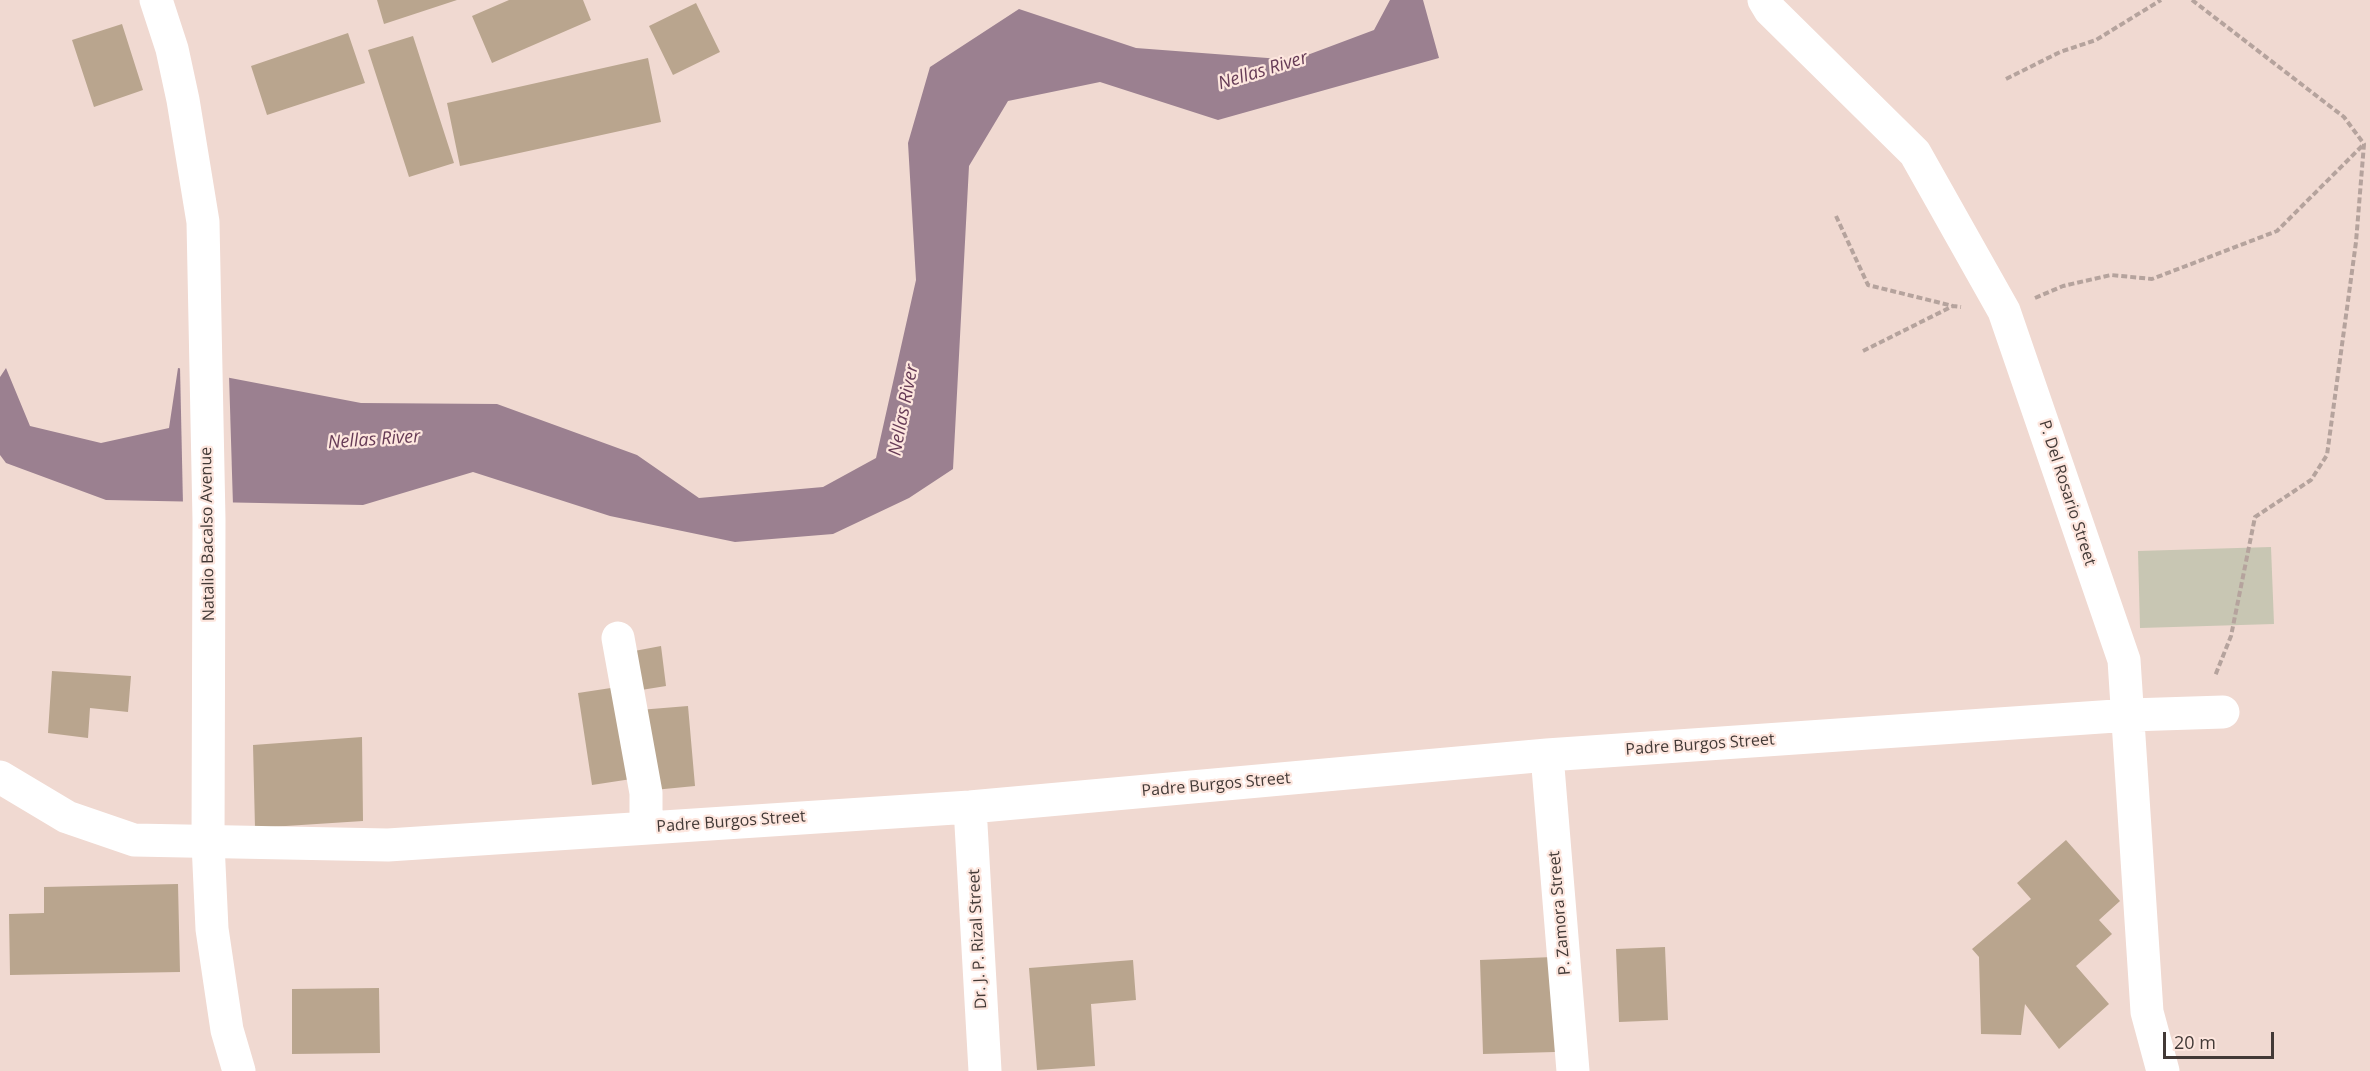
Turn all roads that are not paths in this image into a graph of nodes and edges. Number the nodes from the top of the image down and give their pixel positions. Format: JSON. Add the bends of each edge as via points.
{"nodes":[{"id":1,"x":156,"y":0,"type":"edge"},
{"id":2,"x":1764,"y":0,"type":"edge"},
{"id":3,"x":618,"y":638,"type":"dead end"},
{"id":4,"x":2211,"y":712,"type":"road end"},
{"id":5,"x":2130,"y":715,"type":"junction"},
{"id":6,"x":1547,"y":755,"type":"junction"},
{"id":7,"x":0,"y":777,"type":"edge"},
{"id":8,"x":970,"y":807,"type":"junction"},
{"id":9,"x":646,"y":828,"type":"junction"},
{"id":10,"x":208,"y":843,"type":"junction"},
{"id":11,"x":239,"y":1071,"type":"edge"},
{"id":12,"x":985,"y":1071,"type":"edge"},
{"id":13,"x":1573,"y":1071,"type":"edge"},
{"id":14,"x":2163,"y":1071,"type":"edge"}],
"edges":[{"from":1,"to":10,"type":"main road","name":"Natalio Bacalso Avenue","via":[[179,80],[203,222],[209,520]]},
{"from":2,"to":5,"type":"main road","name":"P. Del Rosario Street","via":[[1915,153],[2004,310],[2124,660]]},
{"from":3,"to":9,"type":"main road","via":[[646,793]]},
{"from":4,"to":5,"type":"main road","name":"Padre Burgos Street"},
{"from":5,"to":6,"type":"main road","name":"Padre Burgos Street"},
{"from":5,"to":14,"type":"main road","name":"P. Del Rosario Street","via":[[2147,1012]]},
{"from":6,"to":8,"type":"main road","name":"Padre Burgos Street"},
{"from":6,"to":13,"type":"main road","name":"P. Zamora Street"},
{"from":7,"to":10,"type":"main road","name":"Padre Burgos Street","via":[[67,817],[134,840]]},
{"from":8,"to":9,"type":"main road","name":"Padre Burgos Street"},
{"from":8,"to":12,"type":"main road","name":"Dr. J. P. Rizal Street"},
{"from":9,"to":10,"type":"main road","name":"Padre Burgos Street","via":[[388,844]]},
{"from":10,"to":11,"type":"main road","name":"Natalio Bacalso Avenue","via":[[214,951],[227,1030]]}]}
